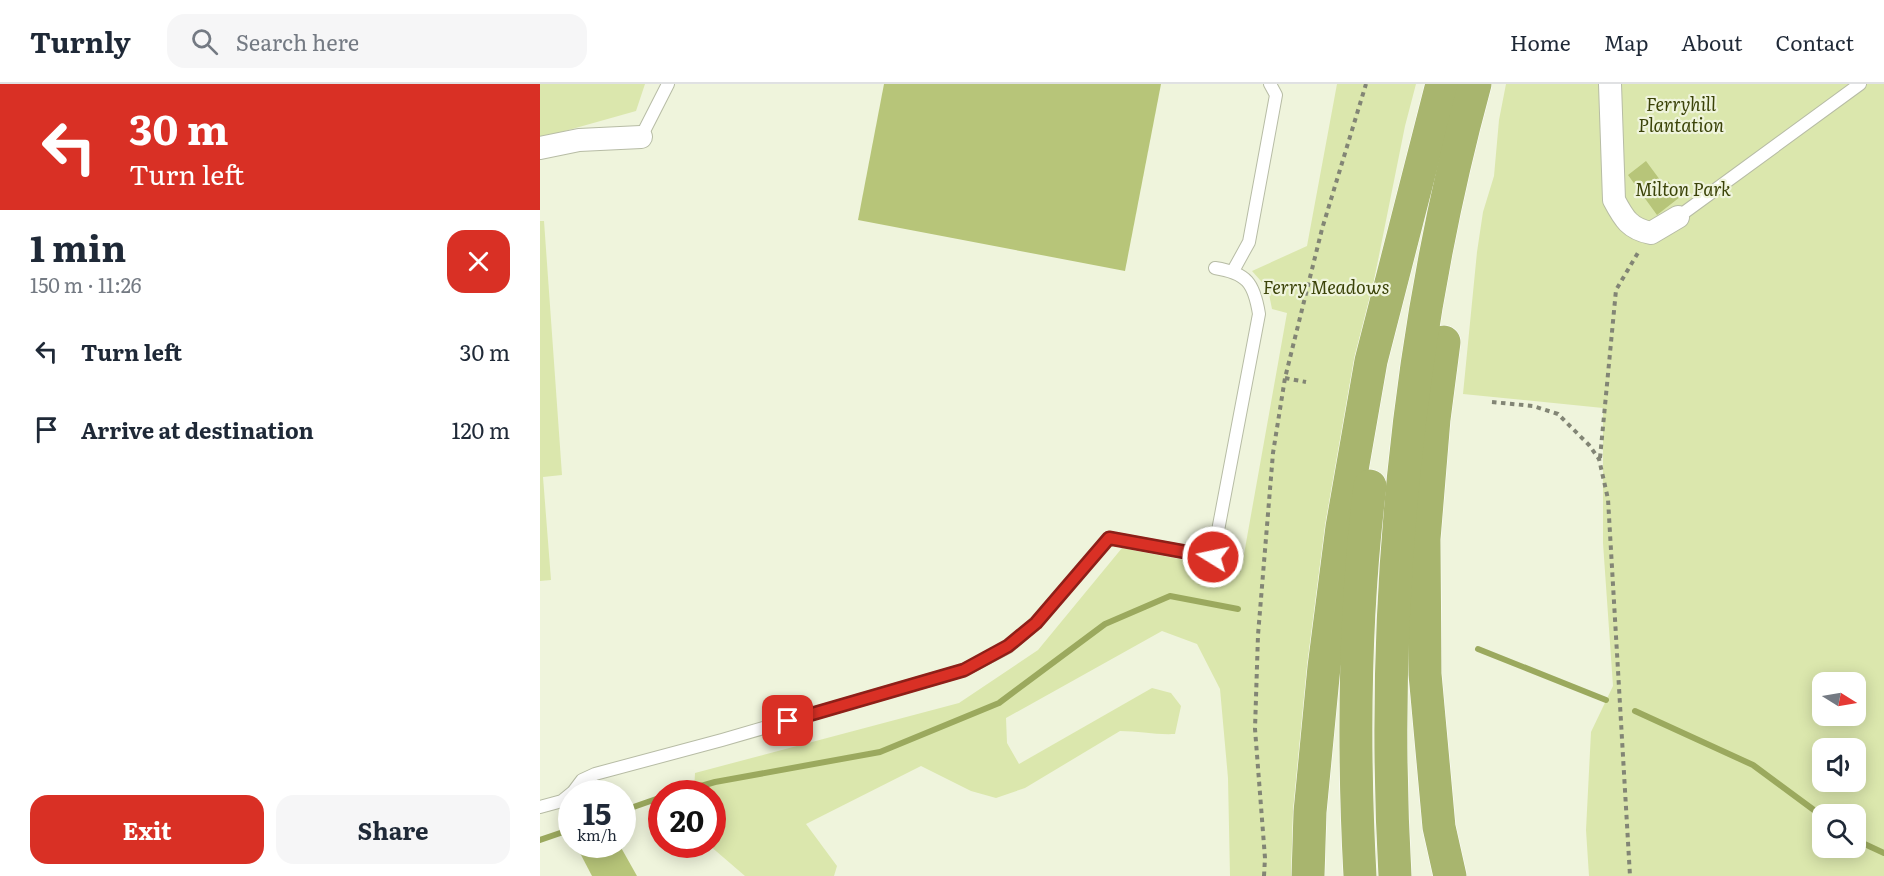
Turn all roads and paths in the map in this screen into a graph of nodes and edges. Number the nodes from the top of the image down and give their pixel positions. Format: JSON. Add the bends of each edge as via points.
{"nodes":[{"id":1,"x":669,"y":84,"type":"edge"},
{"id":2,"x":1270,"y":84,"type":"edge"},
{"id":3,"x":1366,"y":84,"type":"edge"},
{"id":4,"x":1475,"y":84,"type":"edge"},
{"id":5,"x":1610,"y":84,"type":"edge"},
{"id":6,"x":1860,"y":84,"type":"edge"},
{"id":7,"x":1439,"y":94,"type":"edge"},
{"id":8,"x":1466,"y":117,"type":"junction"},
{"id":9,"x":641,"y":137,"type":"joint"},
{"id":10,"x":540,"y":148,"type":"edge"},
{"id":11,"x":1678,"y":217,"type":"joint"},
{"id":12,"x":1651,"y":233,"type":"junction"},
{"id":13,"x":1215,"y":268,"type":"dead end"},
{"id":14,"x":1233,"y":271,"type":"junction"},
{"id":15,"x":1285,"y":378,"type":"junction"},
{"id":16,"x":1306,"y":382,"type":"dead end"},
{"id":17,"x":1492,"y":402,"type":"dead end"},
{"id":18,"x":1599,"y":459,"type":"junction"},
{"id":19,"x":540,"y":807,"type":"edge"},
{"id":20,"x":1264,"y":876,"type":"edge"},
{"id":21,"x":1308,"y":876,"type":"edge"},
{"id":22,"x":1360,"y":876,"type":"edge"},
{"id":23,"x":1395,"y":876,"type":"edge"},
{"id":24,"x":1450,"y":876,"type":"edge"},
{"id":25,"x":1630,"y":876,"type":"edge"}],
"edges":[{"from":1,"to":9,"type":"lane"},
{"from":2,"to":14,"type":"lane","via":[[1276,95],[1249,242]]},
{"from":3,"to":15,"type":"path","via":[[1322,229]]},
{"from":4,"to":8,"type":"highway"},
{"from":5,"to":12,"type":"street","via":[[1614,200],[1622,216],[1637,230]]},
{"from":6,"to":11,"type":"lane"},
{"from":7,"to":21,"type":"highway","via":[[1371,361],[1342,527],[1316,745]]},
{"from":7,"to":22,"type":"highway","via":[[1385,363],[1365,529],[1357,656]]},
{"from":8,"to":23,"type":"highway","via":[[1437,246],[1410,415],[1392,649]]},
{"from":8,"to":24,"type":"highway","via":[[1458,230],[1434,419],[1424,539],[1425,674],[1439,827]]},
{"from":9,"to":10,"type":"street","via":[[579,140]]},
{"from":11,"to":12,"type":"street"},
{"from":12,"to":18,"type":"path","via":[[1616,290]]},
{"from":13,"to":14,"type":"lane"},
{"from":14,"to":19,"type":"lane","via":[[1255,292],[1259,314],[1213,557],[1109,538],[1036,623],[1008,646],[964,670],[595,774],[582,780],[562,801]]},
{"from":15,"to":16,"type":"path"},
{"from":15,"to":20,"type":"path","via":[[1273,453],[1257,658],[1255,729]]},
{"from":17,"to":18,"type":"path","via":[[1533,406],[1558,414]]},
{"from":18,"to":25,"type":"path","via":[[1608,499]]}]}
